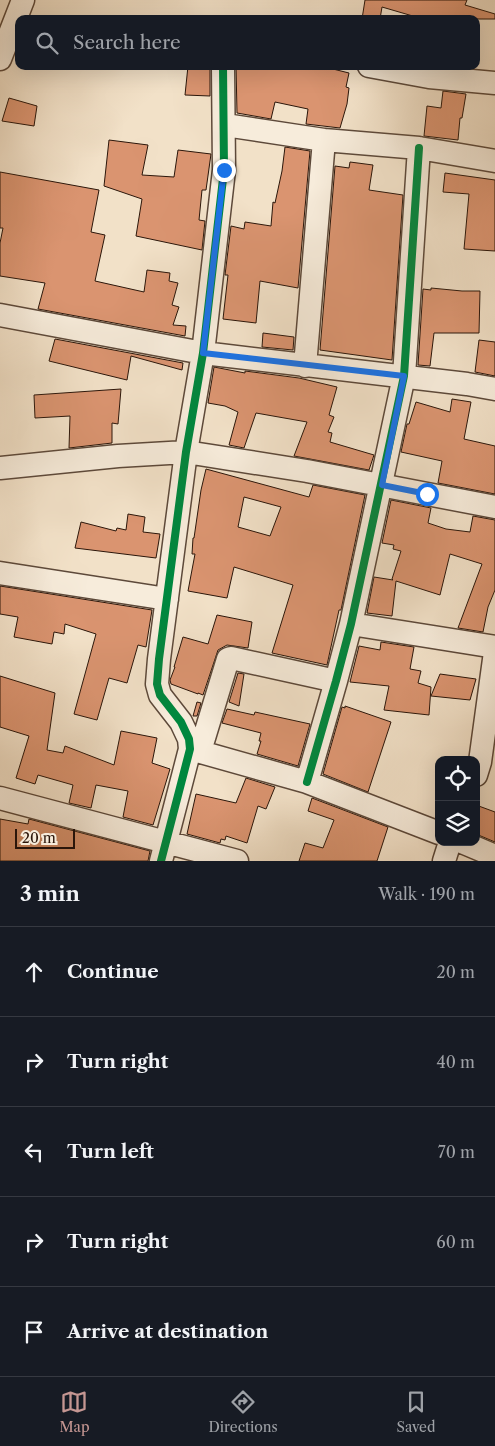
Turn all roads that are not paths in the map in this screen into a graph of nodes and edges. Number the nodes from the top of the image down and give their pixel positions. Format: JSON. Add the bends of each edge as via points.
{"nodes":[{"id":1,"x":24,"y":0,"type":"edge"},
{"id":2,"x":20,"y":15,"type":"edge"},
{"id":3,"x":15,"y":32,"type":"edge"},
{"id":4,"x":0,"y":59,"type":"edge"},
{"id":5,"x":223,"y":70,"type":"edge"},
{"id":6,"x":391,"y":70,"type":"edge"},
{"id":7,"x":495,"y":83,"type":"edge"},
{"id":8,"x":225,"y":126,"type":"junction"},
{"id":9,"x":324,"y":140,"type":"junction"},
{"id":10,"x":419,"y":148,"type":"junction"},
{"id":11,"x":495,"y":161,"type":"edge"},
{"id":12,"x":0,"y":315,"type":"edge"},
{"id":13,"x":203,"y":353,"type":"junction"},
{"id":14,"x":305,"y":366,"type":"junction"},
{"id":15,"x":404,"y":376,"type":"junction"},
{"id":16,"x":495,"y":389,"type":"edge"},
{"id":17,"x":186,"y":452,"type":"junction"},
{"id":18,"x":0,"y":468,"type":"edge"},
{"id":19,"x":382,"y":485,"type":"junction"},
{"id":20,"x":495,"y":507,"type":"edge"},
{"id":21,"x":0,"y":572,"type":"edge"},
{"id":22,"x":167,"y":599,"type":"junction"},
{"id":23,"x":351,"y":624,"type":"junction"},
{"id":24,"x":495,"y":648,"type":"edge"},
{"id":25,"x":495,"y":652,"type":"edge"},
{"id":26,"x":336,"y":681,"type":"junction"},
{"id":27,"x":195,"y":750,"type":"junction"},
{"id":28,"x":484,"y":768,"type":"edge"},
{"id":29,"x":307,"y":782,"type":"junction"},
{"id":30,"x":0,"y":798,"type":"edge"},
{"id":31,"x":435,"y":831,"type":"edge"},
{"id":32,"x":449,"y":846,"type":"edge"},
{"id":33,"x":471,"y":846,"type":"edge"},
{"id":34,"x":163,"y":852,"type":"edge"},
{"id":35,"x":495,"y":856,"type":"edge"},
{"id":36,"x":238,"y":861,"type":"edge"},
{"id":37,"x":444,"y":861,"type":"edge"}],
"edges":[{"from":1,"to":2,"type":"street"},
{"from":3,"to":4,"type":"street"},
{"from":5,"to":8,"type":"street"},
{"from":6,"to":7,"type":"street"},
{"from":8,"to":9,"type":"street"},
{"from":8,"to":13,"type":"street","via":[[224,170]]},
{"from":9,"to":10,"type":"street"},
{"from":9,"to":14,"type":"street"},
{"from":10,"to":11,"type":"street"},
{"from":10,"to":15,"type":"street"},
{"from":12,"to":13,"type":"street"},
{"from":13,"to":14,"type":"street"},
{"from":13,"to":17,"type":"street"},
{"from":14,"to":15,"type":"street"},
{"from":15,"to":16,"type":"street"},
{"from":15,"to":19,"type":"street"},
{"from":17,"to":18,"type":"street"},
{"from":17,"to":19,"type":"street"},
{"from":17,"to":22,"type":"street"},
{"from":19,"to":20,"type":"street"},
{"from":19,"to":23,"type":"street"},
{"from":21,"to":22,"type":"street"},
{"from":22,"to":27,"type":"street","via":[[157,684],[160,695],[181,722]]},
{"from":23,"to":24,"type":"street"},
{"from":23,"to":26,"type":"street"},
{"from":25,"to":28,"type":"street"},
{"from":26,"to":27,"type":"street","via":[[228,659]]},
{"from":26,"to":29,"type":"street"},
{"from":27,"to":29,"type":"street"},
{"from":27,"to":34,"type":"street"},
{"from":29,"to":31,"type":"street"},
{"from":30,"to":34,"type":"street"},
{"from":32,"to":37,"type":"street"},
{"from":33,"to":35,"type":"street"},
{"from":34,"to":36,"type":"street"}]}
